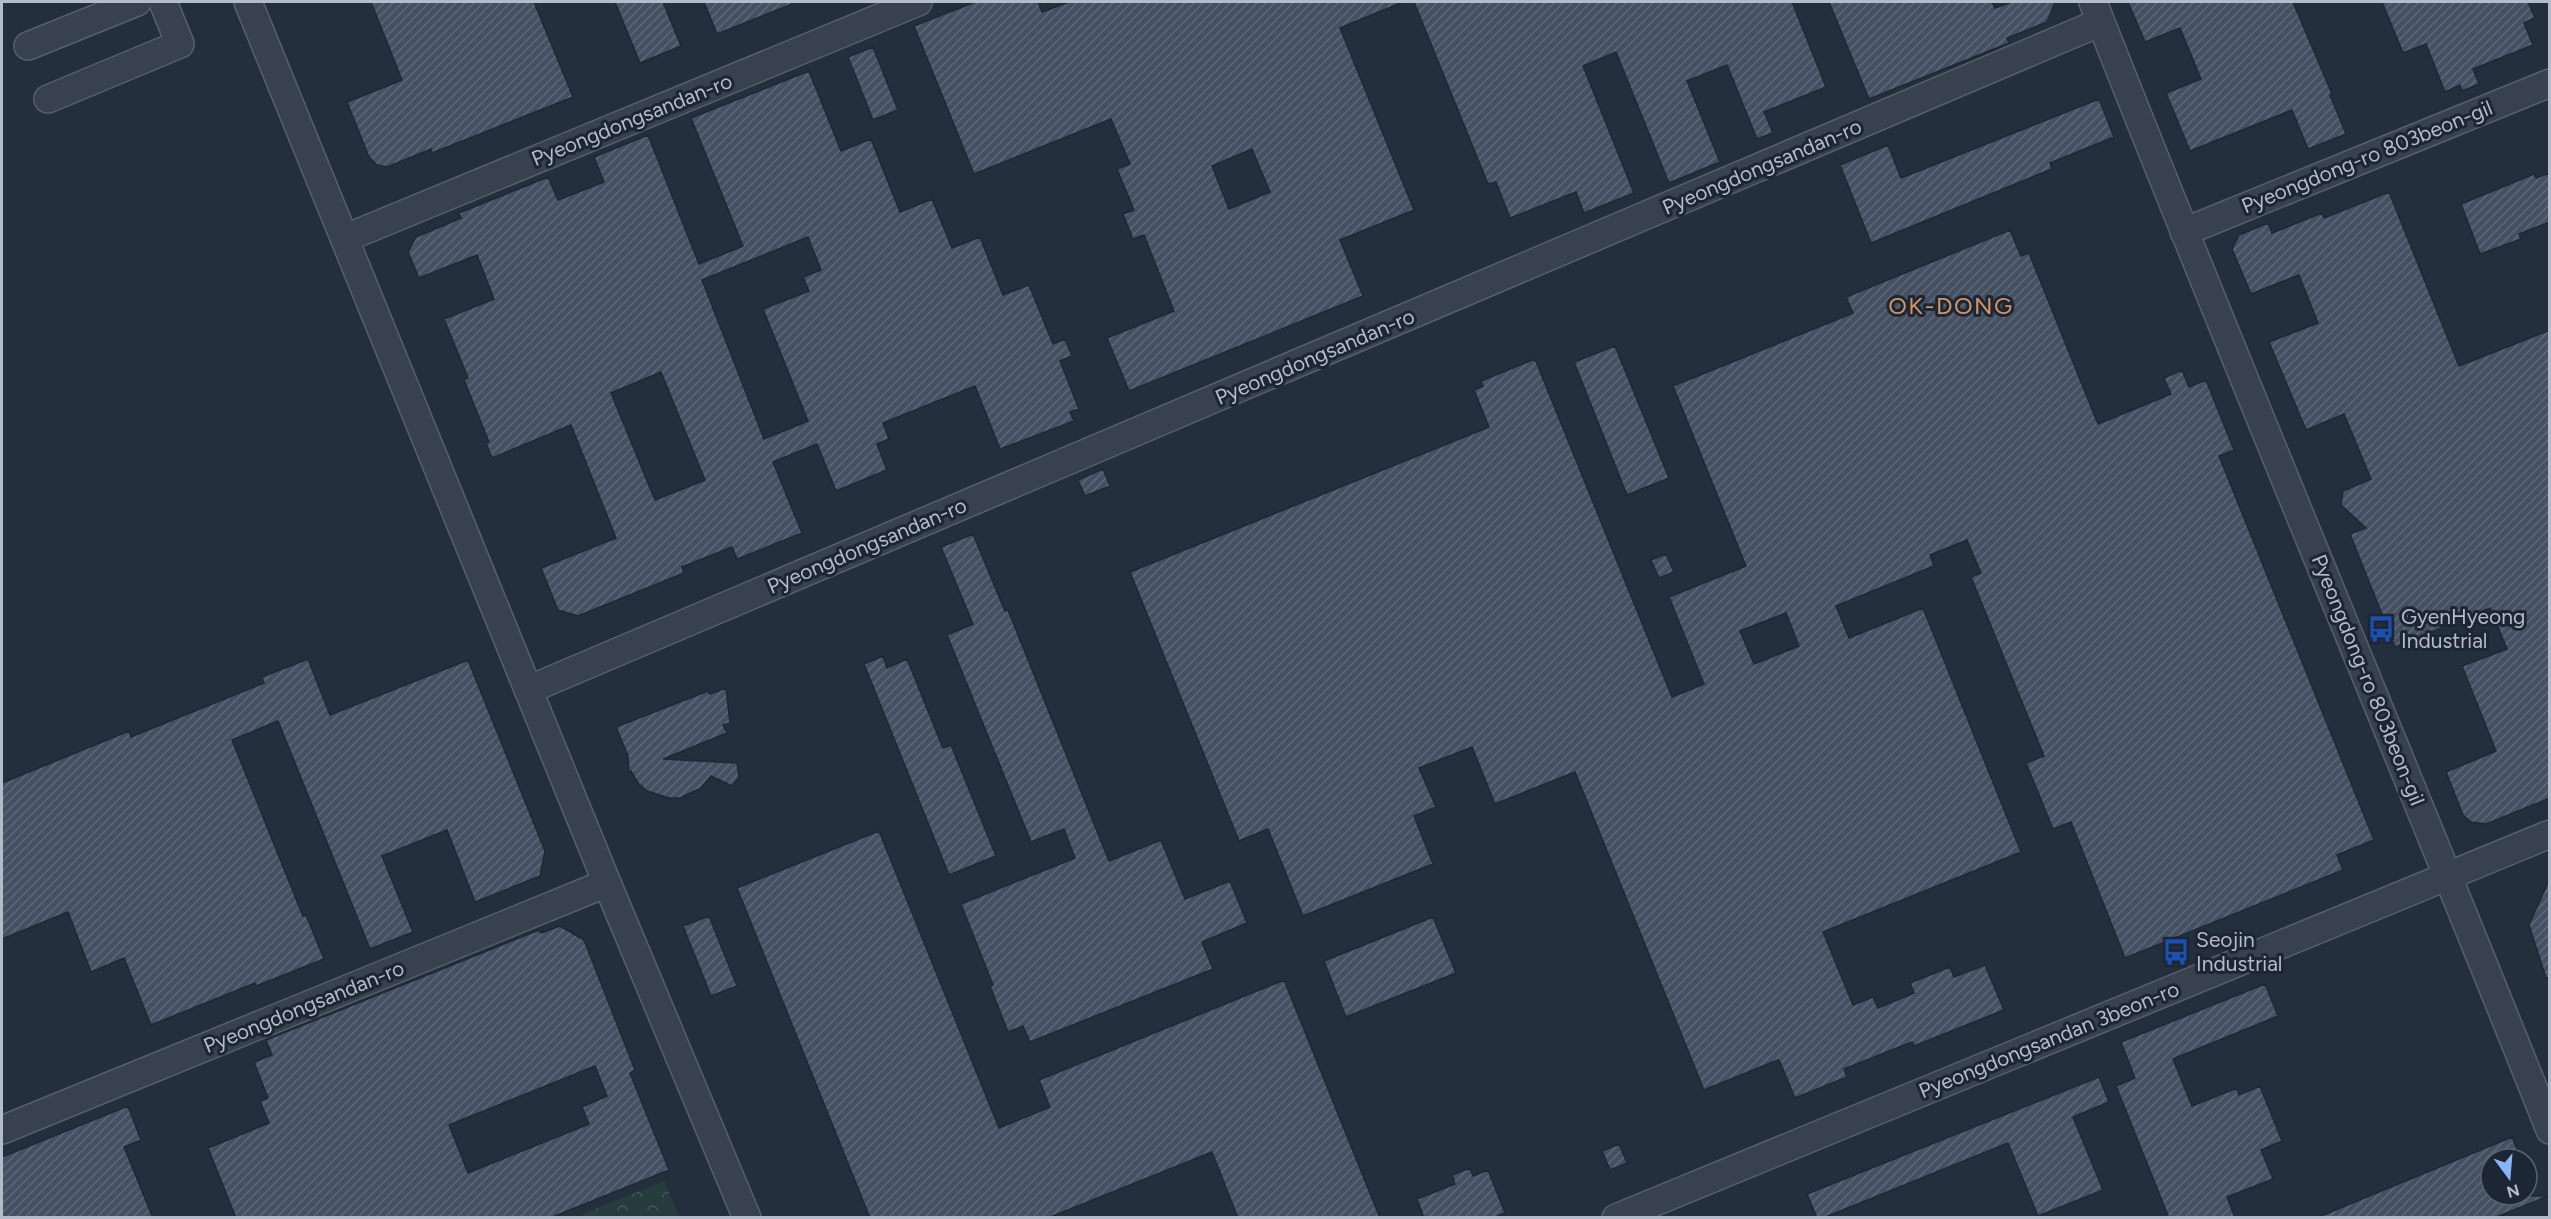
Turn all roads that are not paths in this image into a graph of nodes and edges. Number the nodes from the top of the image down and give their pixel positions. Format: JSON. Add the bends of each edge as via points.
{"nodes":[{"id":1,"x":137,"y":2,"type":"edge"},
{"id":2,"x":163,"y":2,"type":"edge"},
{"id":3,"x":248,"y":2,"type":"edge"},
{"id":4,"x":918,"y":2,"type":"edge"},
{"id":5,"x":2097,"y":12,"type":"edge"},
{"id":6,"x":28,"y":46,"type":"dead end"},
{"id":7,"x":2550,"y":83,"type":"edge"},
{"id":8,"x":48,"y":99,"type":"dead end"},
{"id":9,"x":2184,"y":232,"type":"junction"},
{"id":10,"x":346,"y":238,"type":"junction"},
{"id":11,"x":528,"y":690,"type":"junction"},
{"id":12,"x":2550,"y":834,"type":"edge"},
{"id":13,"x":2449,"y":876,"type":"junction"},
{"id":14,"x":607,"y":883,"type":"junction"},
{"id":15,"x":2,"y":1130,"type":"edge"},
{"id":16,"x":2550,"y":1130,"type":"edge"},
{"id":17,"x":747,"y":1218,"type":"edge"},
{"id":18,"x":1616,"y":1218,"type":"edge"}],
"edges":[{"from":1,"to":6,"type":"street"},
{"from":2,"to":8,"type":"street","via":[[180,44]]},
{"from":3,"to":10,"type":"street"},
{"from":4,"to":10,"type":"street","name":"Pyeongdongsandan-ro"},
{"from":5,"to":9,"type":"street","name":"Pyeongdong-ro 803beon-gil"},
{"from":5,"to":11,"type":"street","name":"Pyeongdongsandan-ro"},
{"from":7,"to":9,"type":"street","name":"Pyeongdong-ro 803beon-gil"},
{"from":9,"to":13,"type":"street","name":"Pyeongdong-ro 803beon-gil"},
{"from":10,"to":11,"type":"street"},
{"from":11,"to":14,"type":"street"},
{"from":12,"to":13,"type":"street","name":"Pyeongdongsandan 3beon-ro"},
{"from":13,"to":16,"type":"street","name":"Pyeongdong-ro 803beon-gil"},
{"from":13,"to":18,"type":"street","name":"Pyeongdongsandan 3beon-ro"},
{"from":14,"to":15,"type":"street","name":"Pyeongdongsandan-ro"},
{"from":14,"to":17,"type":"street"}]}
